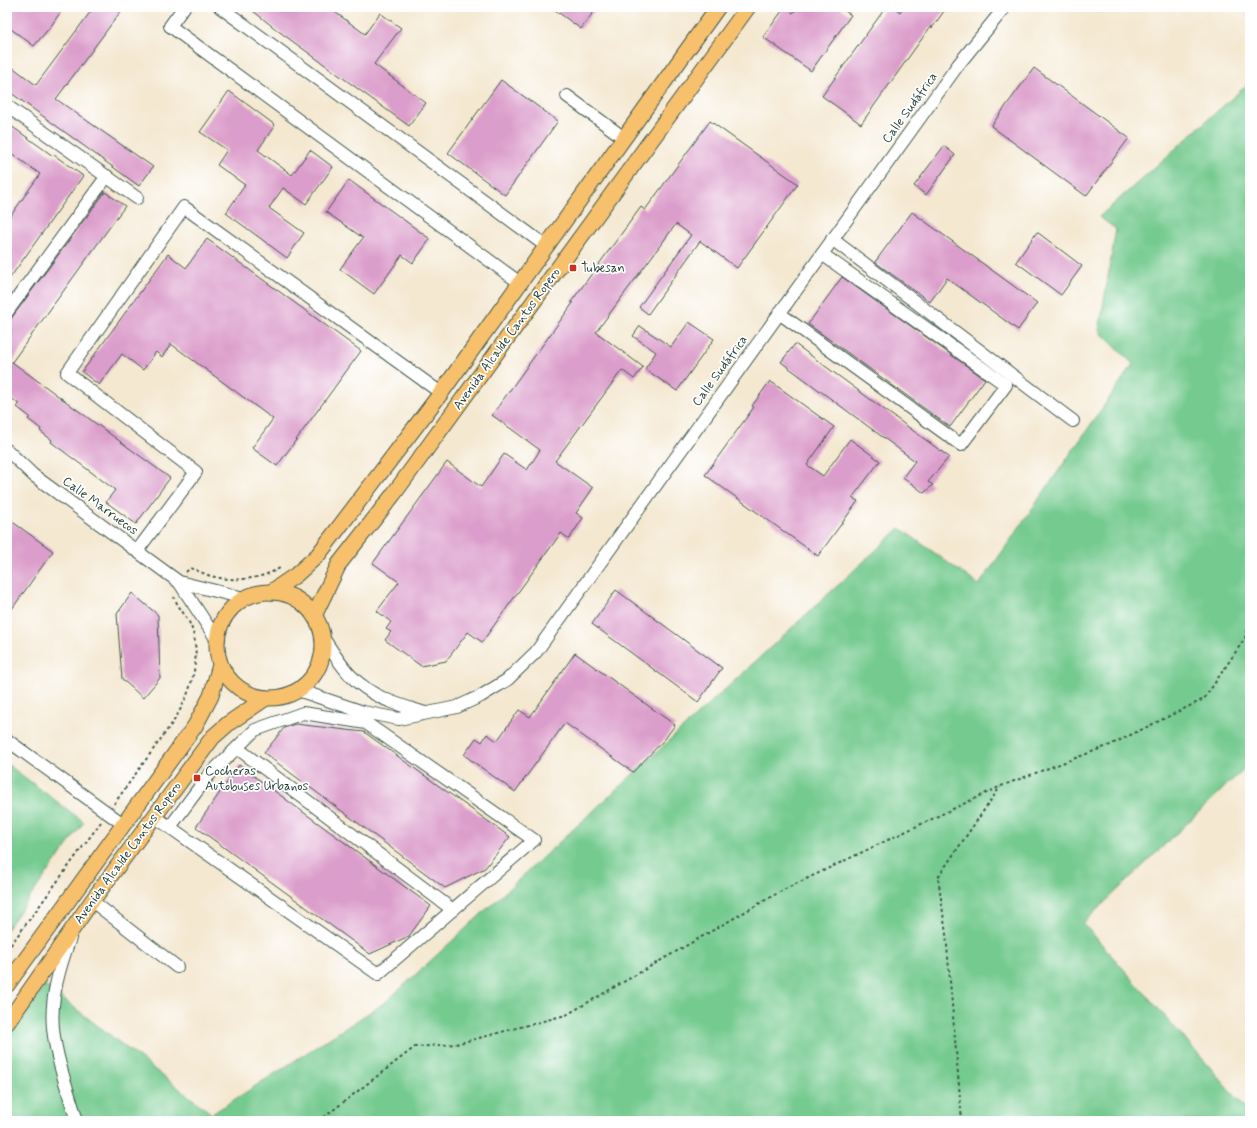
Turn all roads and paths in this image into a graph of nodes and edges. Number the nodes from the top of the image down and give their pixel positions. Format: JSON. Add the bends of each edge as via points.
{"nodes":[{"id":1,"x":184,"y":7,"type":"edge"},
{"id":2,"x":220,"y":7,"type":"edge"},
{"id":3,"x":718,"y":7,"type":"edge"},
{"id":4,"x":748,"y":7,"type":"edge"},
{"id":5,"x":1006,"y":7,"type":"edge"},
{"id":6,"x":567,"y":96,"type":"dead end"},
{"id":7,"x":7,"y":106,"type":"edge"},
{"id":8,"x":624,"y":138,"type":"junction"},
{"id":9,"x":107,"y":176,"type":"junction"},
{"id":10,"x":137,"y":198,"type":"dead end"},
{"id":11,"x":832,"y":239,"type":"junction"},
{"id":12,"x":546,"y":246,"type":"junction"},
{"id":13,"x":822,"y":254,"type":"junction"},
{"id":14,"x":520,"y":282,"type":"junction"},
{"id":15,"x":7,"y":312,"type":"edge"},
{"id":16,"x":779,"y":313,"type":"junction"},
{"id":17,"x":441,"y":393,"type":"junction"},
{"id":18,"x":1073,"y":421,"type":"dead end"},
{"id":19,"x":7,"y":450,"type":"edge"},
{"id":20,"x":137,"y":551,"type":"junction"},
{"id":21,"x":284,"y":566,"type":"dead end"},
{"id":22,"x":180,"y":582,"type":"junction"},
{"id":23,"x":271,"y":592,"type":"junction"},
{"id":24,"x":244,"y":598,"type":"junction"},
{"id":25,"x":314,"y":616,"type":"junction"},
{"id":26,"x":1250,"y":619,"type":"edge"},
{"id":27,"x":322,"y":636,"type":"junction"},
{"id":28,"x":216,"y":640,"type":"junction"},
{"id":29,"x":220,"y":665,"type":"junction"},
{"id":30,"x":298,"y":690,"type":"junction"},
{"id":31,"x":266,"y":698,"type":"junction"},
{"id":32,"x":428,"y":714,"type":"junction"},
{"id":33,"x":7,"y":740,"type":"edge"},
{"id":34,"x":237,"y":748,"type":"junction"},
{"id":35,"x":1001,"y":786,"type":"junction"},
{"id":36,"x":107,"y":813,"type":"junction"},
{"id":37,"x":154,"y":816,"type":"junction"},
{"id":38,"x":123,"y":824,"type":"junction"},
{"id":39,"x":170,"y":827,"type":"junction"},
{"id":40,"x":92,"y":901,"type":"junction"},
{"id":41,"x":454,"y":910,"type":"junction"},
{"id":42,"x":75,"y":926,"type":"junction"},
{"id":43,"x":7,"y":950,"type":"edge"},
{"id":44,"x":177,"y":967,"type":"dead end"},
{"id":45,"x":7,"y":985,"type":"edge"},
{"id":46,"x":7,"y":1023,"type":"edge"},
{"id":47,"x":77,"y":1121,"type":"edge"},
{"id":48,"x":319,"y":1121,"type":"edge"},
{"id":49,"x":962,"y":1121,"type":"edge"}],
"edges":[{"from":1,"to":14,"type":"street","via":[[170,26]]},
{"from":2,"to":12,"type":"street"},
{"from":3,"to":8,"type":"main road","name":"Avenida Alcalde Cantos Ropero"},
{"from":4,"to":25,"type":"main road","name":"Avenida Alcalde Cantos Ropero","via":[[403,482],[339,564]]},
{"from":5,"to":11,"type":"street","name":"Calle Sudáfrica","via":[[958,65]]},
{"from":6,"to":8,"type":"street"},
{"from":7,"to":9,"type":"street"},
{"from":8,"to":12,"type":"main road","name":"Avenida Alcalde Cantos Ropero"},
{"from":9,"to":10,"type":"street"},
{"from":9,"to":15,"type":"street"},
{"from":11,"to":13,"type":"street","name":"Calle Sudáfrica"},
{"from":11,"to":18,"type":"street"},
{"from":12,"to":14,"type":"main road","name":"Avenida Alcalde Cantos Ropero"},
{"from":13,"to":16,"type":"street","name":"Calle Sudáfrica"},
{"from":13,"to":16,"type":"street","via":[[1006,385],[961,445]]},
{"from":14,"to":17,"type":"main road","name":"Avenida Alcalde Cantos Ropero"},
{"from":16,"to":32,"type":"street","name":"Calle Sudáfrica","via":[[536,652],[507,680],[481,696],[457,707]]},
{"from":17,"to":20,"type":"street","via":[[184,207],[67,374],[196,472]]},
{"from":17,"to":23,"type":"main road","name":"Avenida Alcalde Cantos Ropero","via":[[318,555],[296,575]]},
{"from":19,"to":20,"type":"street","name":"Calle Marruecos","via":[[33,475]]},
{"from":20,"to":22,"type":"street","name":"Calle Marruecos"},
{"from":21,"to":22,"type":"path","via":[[261,576],[235,580],[190,568]]},
{"from":22,"to":24,"type":"street","name":"Calle Marruecos"},
{"from":22,"to":28,"type":"street","name":"Calle Marruecos"},
{"from":22,"to":36,"type":"path","via":[[174,591],[174,597],[188,620],[194,642],[195,664],[188,693],[173,722]]},
{"from":23,"to":24,"type":"main road","via":[[257,593]]},
{"from":23,"to":25,"type":"main road","via":[[288,595],[303,604]]},
{"from":24,"to":28,"type":"main road","via":[[231,609],[221,623]]},
{"from":25,"to":27,"type":"main road"},
{"from":26,"to":35,"type":"path","via":[[1245,638],[1204,699],[1110,745]]},
{"from":27,"to":30,"type":"main road","via":[[323,652],[319,667],[310,680]]},
{"from":27,"to":32,"type":"street","via":[[350,676],[370,691],[391,703]]},
{"from":28,"to":29,"type":"main road"},
{"from":29,"to":31,"type":"main road","via":[[238,688]]},
{"from":29,"to":38,"type":"main road","name":"Avenida Alcalde Cantos Ropero","via":[[211,696],[195,726]]},
{"from":30,"to":31,"type":"main road","via":[[283,697]]},
{"from":30,"to":32,"type":"street","name":"Calle Sudáfrica","via":[[364,712],[399,719]]},
{"from":31,"to":37,"type":"main road","name":"Avenida Alcalde Cantos Ropero","via":[[213,737]]},
{"from":33,"to":36,"type":"street"},
{"from":34,"to":39,"type":"street","via":[[208,776]]},
{"from":34,"to":41,"type":"street"},
{"from":34,"to":41,"type":"street","via":[[255,730],[303,713],[366,723],[534,840]]},
{"from":35,"to":48,"type":"path","via":[[783,890],[566,1016],[456,1044],[415,1047]]},
{"from":35,"to":49,"type":"path","via":[[938,877],[946,934]]},
{"from":36,"to":38,"type":"street"},
{"from":36,"to":43,"type":"path"},
{"from":37,"to":39,"type":"street"},
{"from":37,"to":40,"type":"main road","name":"Avenida Alcalde Cantos Ropero"},
{"from":38,"to":45,"type":"main road","name":"Avenida Alcalde Cantos Ropero"},
{"from":39,"to":41,"type":"street","via":[[378,974]]},
{"from":40,"to":42,"type":"main road","name":"Avenida Alcalde Cantos Ropero"},
{"from":40,"to":44,"type":"street"},
{"from":42,"to":46,"type":"main road","name":"Avenida Alcalde Cantos Ropero"},
{"from":42,"to":47,"type":"street","via":[[59,970],[52,1017],[58,1056]]}]}
